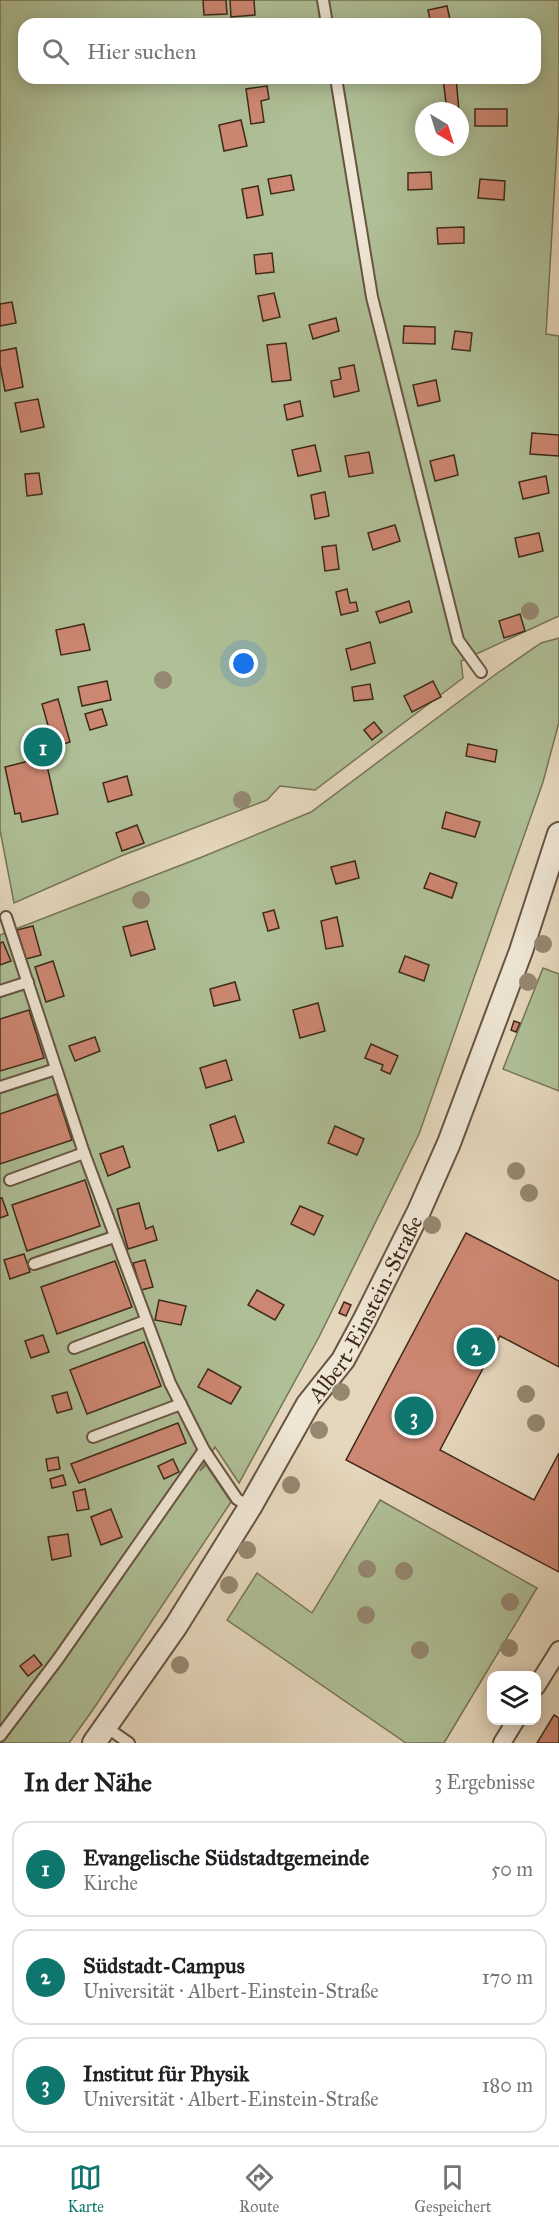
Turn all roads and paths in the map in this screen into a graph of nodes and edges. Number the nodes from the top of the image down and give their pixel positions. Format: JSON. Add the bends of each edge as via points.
{"nodes":[{"id":1,"x":323,"y":0,"type":"edge"},
{"id":2,"x":326,"y":18,"type":"edge"},
{"id":3,"x":337,"y":84,"type":"edge"},
{"id":4,"x":481,"y":672,"type":"dead end"},
{"id":5,"x":559,"y":834,"type":"edge"},
{"id":6,"x":6,"y":917,"type":"dead end"},
{"id":7,"x":28,"y":982,"type":"junction"},
{"id":8,"x":0,"y":991,"type":"edge"},
{"id":9,"x":56,"y":1069,"type":"junction"},
{"id":10,"x":0,"y":1087,"type":"edge"},
{"id":11,"x":84,"y":1153,"type":"junction"},
{"id":12,"x":10,"y":1180,"type":"dead end"},
{"id":13,"x":114,"y":1237,"type":"junction"},
{"id":14,"x":34,"y":1264,"type":"dead end"},
{"id":15,"x":145,"y":1320,"type":"junction"},
{"id":16,"x":74,"y":1348,"type":"dead end"},
{"id":17,"x":181,"y":1404,"type":"junction"},
{"id":18,"x":93,"y":1437,"type":"dead end"},
{"id":19,"x":204,"y":1450,"type":"junction"},
{"id":20,"x":250,"y":1507,"type":"junction"},
{"id":21,"x":559,"y":1650,"type":"edge"},
{"id":22,"x":541,"y":1680,"type":"edge"},
{"id":23,"x":513,"y":1725,"type":"edge"},
{"id":24,"x":100,"y":1735,"type":"edge"},
{"id":25,"x":0,"y":1736,"type":"edge"},
{"id":26,"x":129,"y":1743,"type":"edge"},
{"id":27,"x":502,"y":1743,"type":"edge"}],
"edges":[{"from":1,"to":2,"type":"lane"},
{"from":3,"to":4,"type":"lane","via":[[372,297],[458,640]]},
{"from":5,"to":20,"type":"street","name":"Albert-Einstein-Straße","via":[[521,951],[449,1143],[419,1211],[343,1360],[308,1404]]},
{"from":6,"to":7,"type":"lane"},
{"from":7,"to":8,"type":"lane"},
{"from":7,"to":9,"type":"lane"},
{"from":9,"to":10,"type":"lane"},
{"from":9,"to":11,"type":"lane"},
{"from":11,"to":12,"type":"lane"},
{"from":11,"to":13,"type":"lane"},
{"from":13,"to":14,"type":"lane"},
{"from":13,"to":15,"type":"lane"},
{"from":15,"to":16,"type":"lane"},
{"from":15,"to":17,"type":"lane"},
{"from":17,"to":18,"type":"lane"},
{"from":17,"to":19,"type":"lane"},
{"from":19,"to":20,"type":"lane","via":[[237,1499]]},
{"from":19,"to":25,"type":"lane"},
{"from":20,"to":24,"type":"street","name":"Albert-Einstein-Straße","via":[[176,1626]]},
{"from":21,"to":22,"type":"street"},
{"from":23,"to":27,"type":"street"},
{"from":24,"to":26,"type":"lane"}]}
